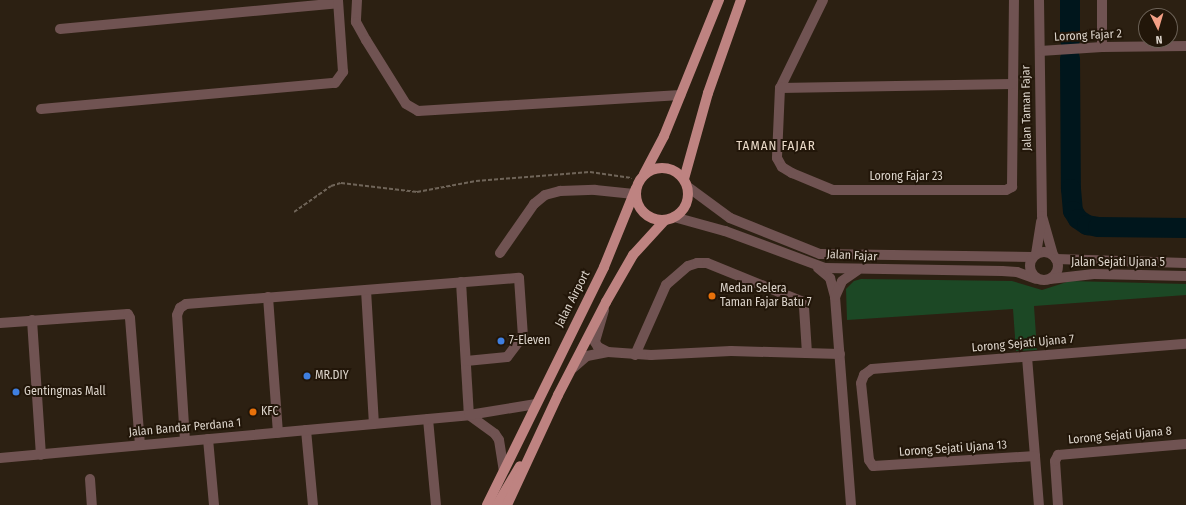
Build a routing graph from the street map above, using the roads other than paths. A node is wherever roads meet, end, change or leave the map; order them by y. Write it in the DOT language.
graph roads {
  1 [pos="357,0"];
  2 [pos="719,0"];
  3 [pos="741,0"];
  4 [pos="823,0"];
  5 [pos="1014,0"];
  6 [pos="1039,0"];
  7 [pos="1102,0"];
  8 [pos="338,1"];
  9 [pos="60,29"];
  10 [pos="1186,46"];
  11 [pos="1102,47"];
  12 [pos="1040,51"];
  13 [pos="1012,84"];
  14 [pos="780,88"];
  15 [pos="681,96"];
  16 [pos="42,109"];
  17 [pos="686,183"];
  18 [pos="638,184"];
  19 [pos="1042,216"];
  20 [pos="669,218"];
  21 [pos="500,253"];
  22 [pos="1034,256"];
  23 [pos="1055,257"];
  24 [pos="1186,263"];
  25 [pos="815,266"];
  26 [pos="858,270"];
  27 [pos="1186,276"];
  28 [pos="1036,279"];
  29 [pos="1050,279"];
  30 [pos="461,282"];
  31 [pos="366,290"];
  32 [pos="268,297"];
  33 [pos="835,297"];
  34 [pos="606,302"];
  35 [pos="32,320"];
  36 [pos="0,323"];
  37 [pos="1186,344"];
  38 [pos="608,352"];
  39 [pos="807,353"];
  40 [pos="840,354"];
  41 [pos="635,355"];
  42 [pos="1027,358"];
  43 [pos="466,361"];
  44 [pos="572,368"];
  45 [pos="536,404"];
  46 [pos="469,415"];
  47 [pos="428,419"];
  48 [pos="374,424"];
  49 [pos="306,430"];
  50 [pos="278,433"];
  51 [pos="208,439"];
  52 [pos="185,441"];
  53 [pos="536,443"];
  54 [pos="1186,444"];
  55 [pos="140,445"];
  56 [pos="41,455"];
  57 [pos="1035,456"];
  58 [pos="0,458"];
  59 [pos="873,466"];
  60 [pos="504,472"];
  61 [pos="90,479"];
  62 [pos="92,505"];
  63 [pos="214,505"];
  64 [pos="313,505"];
  65 [pos="436,505"];
  66 [pos="487,505"];
  67 [pos="497,505"];
  68 [pos="507,505"];
  69 [pos="851,505"];
  70 [pos="1039,505"];
  71 [pos="1058,505"];
  1 -- 15 [label="street"];
  2 -- 15 [label="main road, Jalan Airport"];
  3 -- 17 [label="main road"];
  4 -- 14 [label="street"];
  5 -- 13 [label="street, Lorong Fajar 23"];
  6 -- 12 [label="street, Jalan Taman Fajar"];
  7 -- 11 [label="street"];
  8 -- 9 [label="street"];
  8 -- 16 [label="street"];
  10 -- 11 [label="street, Lorong Fajar 2"];
  11 -- 12 [label="street, Lorong Fajar 2"];
  12 -- 19 [label="street, Jalan Taman Fajar"];
  13 -- 14 [label="street"];
  13 -- 14 [label="street, Lorong Fajar 23"];
  15 -- 18 [label="main road, Jalan Airport"];
  17 -- 18 [label="main road"];
  17 -- 20 [label="main road"];
  17 -- 22 [label="street, Jalan Fajar"];
  18 -- 20 [label="main road"];
  18 -- 21 [label="street"];
  18 -- 45 [label="main road, Jalan Airport"];
  19 -- 22 [label="street"];
  19 -- 23 [label="street"];
  20 -- 25 [label="street, Jalan Fajar"];
  20 -- 34 [label="main road"];
  22 -- 23 [label="street"];
  22 -- 28 [label="street"];
  23 -- 24 [label="street, Jalan Sejati Ujana 5"];
  23 -- 29 [label="street"];
  25 -- 26 [label="street, Jalan Fajar"];
  25 -- 33 [label="street"];
  26 -- 28 [label="street, Jalan Fajar"];
  26 -- 33 [label="street"];
  27 -- 29 [label="street, Jalan Sejati Ujana 5"];
  28 -- 29 [label="street"];
  30 -- 31 [label="street"];
  30 -- 43 [label="street"];
  30 -- 43 [label="street"];
  31 -- 32 [label="street"];
  31 -- 48 [label="street"];
  32 -- 50 [label="street"];
  32 -- 52 [label="street"];
  33 -- 40 [label="street"];
  34 -- 38 [label="street"];
  34 -- 44 [label="main road"];
  35 -- 36 [label="street"];
  35 -- 55 [label="street"];
  35 -- 56 [label="street"];
  37 -- 42 [label="street, Lorong Sejati Ujana 7"];
  38 -- 41 [label="street"];
  38 -- 44 [label="street"];
  39 -- 40 [label="street"];
  39 -- 41 [label="street"];
  39 -- 41 [label="street"];
  40 -- 69 [label="street"];
  42 -- 57 [label="street"];
  42 -- 59 [label="street, Lorong Sejati Ujana 7"];
  43 -- 46 [label="street"];
  44 -- 53 [label="main road"];
  45 -- 46 [label="street, Jalan Bandar Perdana 1"];
  45 -- 60 [label="main road, Jalan Airport"];
  46 -- 47 [label="street, Jalan Bandar Perdana 1"];
  46 -- 60 [label="street"];
  47 -- 48 [label="street, Jalan Bandar Perdana 1"];
  47 -- 65 [label="street"];
  48 -- 49 [label="street, Jalan Bandar Perdana 1"];
  49 -- 50 [label="street, Jalan Bandar Perdana 1"];
  49 -- 64 [label="street"];
  50 -- 51 [label="street, Jalan Bandar Perdana 1"];
  51 -- 52 [label="street, Jalan Bandar Perdana 1"];
  51 -- 63 [label="street"];
  52 -- 55 [label="street, Jalan Bandar Perdana 1"];
  53 -- 67 [label="main road"];
  53 -- 68 [label="main road"];
  54 -- 71 [label="street, Lorong Sejati Ujana 8"];
  55 -- 56 [label="street, Jalan Bandar Perdana 1"];
  56 -- 58 [label="street, Jalan Bandar Perdana 1"];
  57 -- 59 [label="street, Lorong Sejati Ujana 13"];
  57 -- 70 [label="street"];
  60 -- 66 [label="main road, Jalan Airport"];
  61 -- 62 [label="street"];
}
